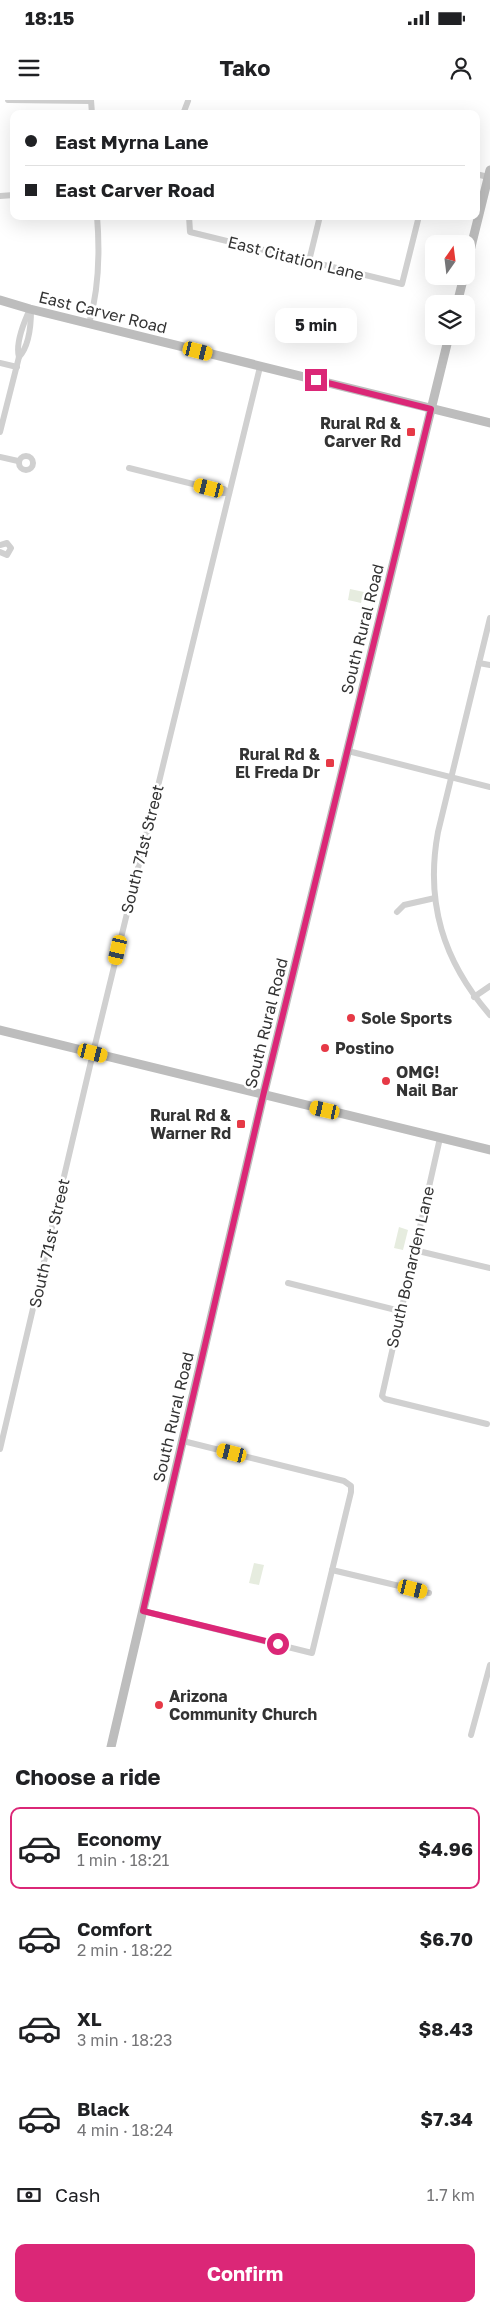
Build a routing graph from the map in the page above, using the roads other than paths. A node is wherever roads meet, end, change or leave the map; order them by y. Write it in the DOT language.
graph roads {
  1 [pos="8,100"];
  2 [pos="91,100"];
  3 [pos="188,102"];
  4 [pos="185,110"];
  5 [pos="489,173"];
  6 [pos="480,210"];
  7 [pos="98,220"];
  8 [pos="189,220"];
  9 [pos="319,220"];
  10 [pos="417,220"];
  11 [pos="478,220"];
  12 [pos="474,235"];
  13 [pos="309,261"];
  14 [pos="0,300"];
  15 [pos="30,309"];
  16 [pos="89,324"];
  17 [pos="447,345"];
  18 [pos="0,363"];
  19 [pos="260,367"];
  20 [pos="17,368"];
  21 [pos="431,409"];
  22 [pos="490,423"];
  23 [pos="0,432"];
  24 [pos="0,457"];
  25 [pos="18,461"];
  26 [pos="128,468"];
  27 [pos="228,493"];
  28 [pos="0,545"];
  29 [pos="0,552"];
  30 [pos="490,618"];
  31 [pos="480,663"];
  32 [pos="490,666"];
  33 [pos="348,751"];
  34 [pos="452,778"];
  35 [pos="490,787"];
  36 [pos="435,898"];
  37 [pos="397,912"];
  38 [pos="490,986"];
  39 [pos="474,997"];
  40 [pos="490,1015"];
  41 [pos="0,1030"];
  42 [pos="93,1053"];
  43 [pos="263,1096"];
  44 [pos="440,1138"];
  45 [pos="490,1150"];
  46 [pos="414,1250"];
  47 [pos="490,1268"];
  48 [pos="288,1283"];
  49 [pos="400,1311"];
  50 [pos="488,1424"];
  51 [pos="183,1441"];
  52 [pos="0,1449"];
  53 [pos="332,1570"];
  54 [pos="430,1593"];
  55 [pos="143,1611"];
  56 [pos="490,1665"];
  57 [pos="488,1681"];
  58 [pos="472,1734"];
  59 [pos="111,1747"];
  1 -- 2 [label="street"];
  3 -- 4 [label="street"];
  5 -- 6 [label="main road"];
  7 -- 16 [label="street"];
  8 -- 13 [label="street, East Citation Lane"];
  9 -- 13 [label="street"];
  10 -- 13 [label="street, East Citation Lane"];
  11 -- 12 [label="main road"];
  14 -- 15 [label="main road, East Carver Road"];
  15 -- 16 [label="main road, East Carver Road"];
  15 -- 20 [label="street"];
  16 -- 19 [label="main road, East Carver Road"];
  17 -- 21 [label="main road, South Rural Road"];
  18 -- 20 [label="street"];
  19 -- 21 [label="main road, East Carver Road"];
  19 -- 27 [label="street, South 71st Street"];
  20 -- 23 [label="street"];
  21 -- 22 [label="main road, East Carver Road"];
  21 -- 33 [label="main road, South Rural Road"];
  24 -- 25 [label="street"];
  26 -- 27 [label="street"];
  27 -- 42 [label="street, South 71st Street"];
  28 -- 29 [label="street"];
  30 -- 31 [label="street"];
  31 -- 32 [label="street"];
  31 -- 34 [label="street"];
  33 -- 34 [label="street"];
  33 -- 43 [label="main road, South Rural Road"];
  34 -- 35 [label="street"];
  34 -- 36 [label="street"];
  36 -- 37 [label="street"];
  36 -- 39 [label="street"];
  38 -- 39 [label="street"];
  39 -- 40 [label="street"];
  41 -- 42 [label="main road"];
  42 -- 43 [label="main road"];
  42 -- 52 [label="street, South 71st Street"];
  43 -- 44 [label="main road"];
  43 -- 51 [label="main road, South Rural Road"];
  44 -- 45 [label="main road"];
  44 -- 46 [label="street, South Bonarden Lane"];
  46 -- 47 [label="street"];
  46 -- 49 [label="street, South Bonarden Lane"];
  48 -- 49 [label="street"];
  49 -- 50 [label="street, South Bonarden Lane"];
  51 -- 53 [label="street"];
  51 -- 55 [label="main road, South Rural Road"];
  53 -- 54 [label="street"];
  53 -- 55 [label="street"];
  55 -- 59 [label="main road, South Rural Road"];
  56 -- 57 [label="street"];
  57 -- 58 [label="street"];
}
